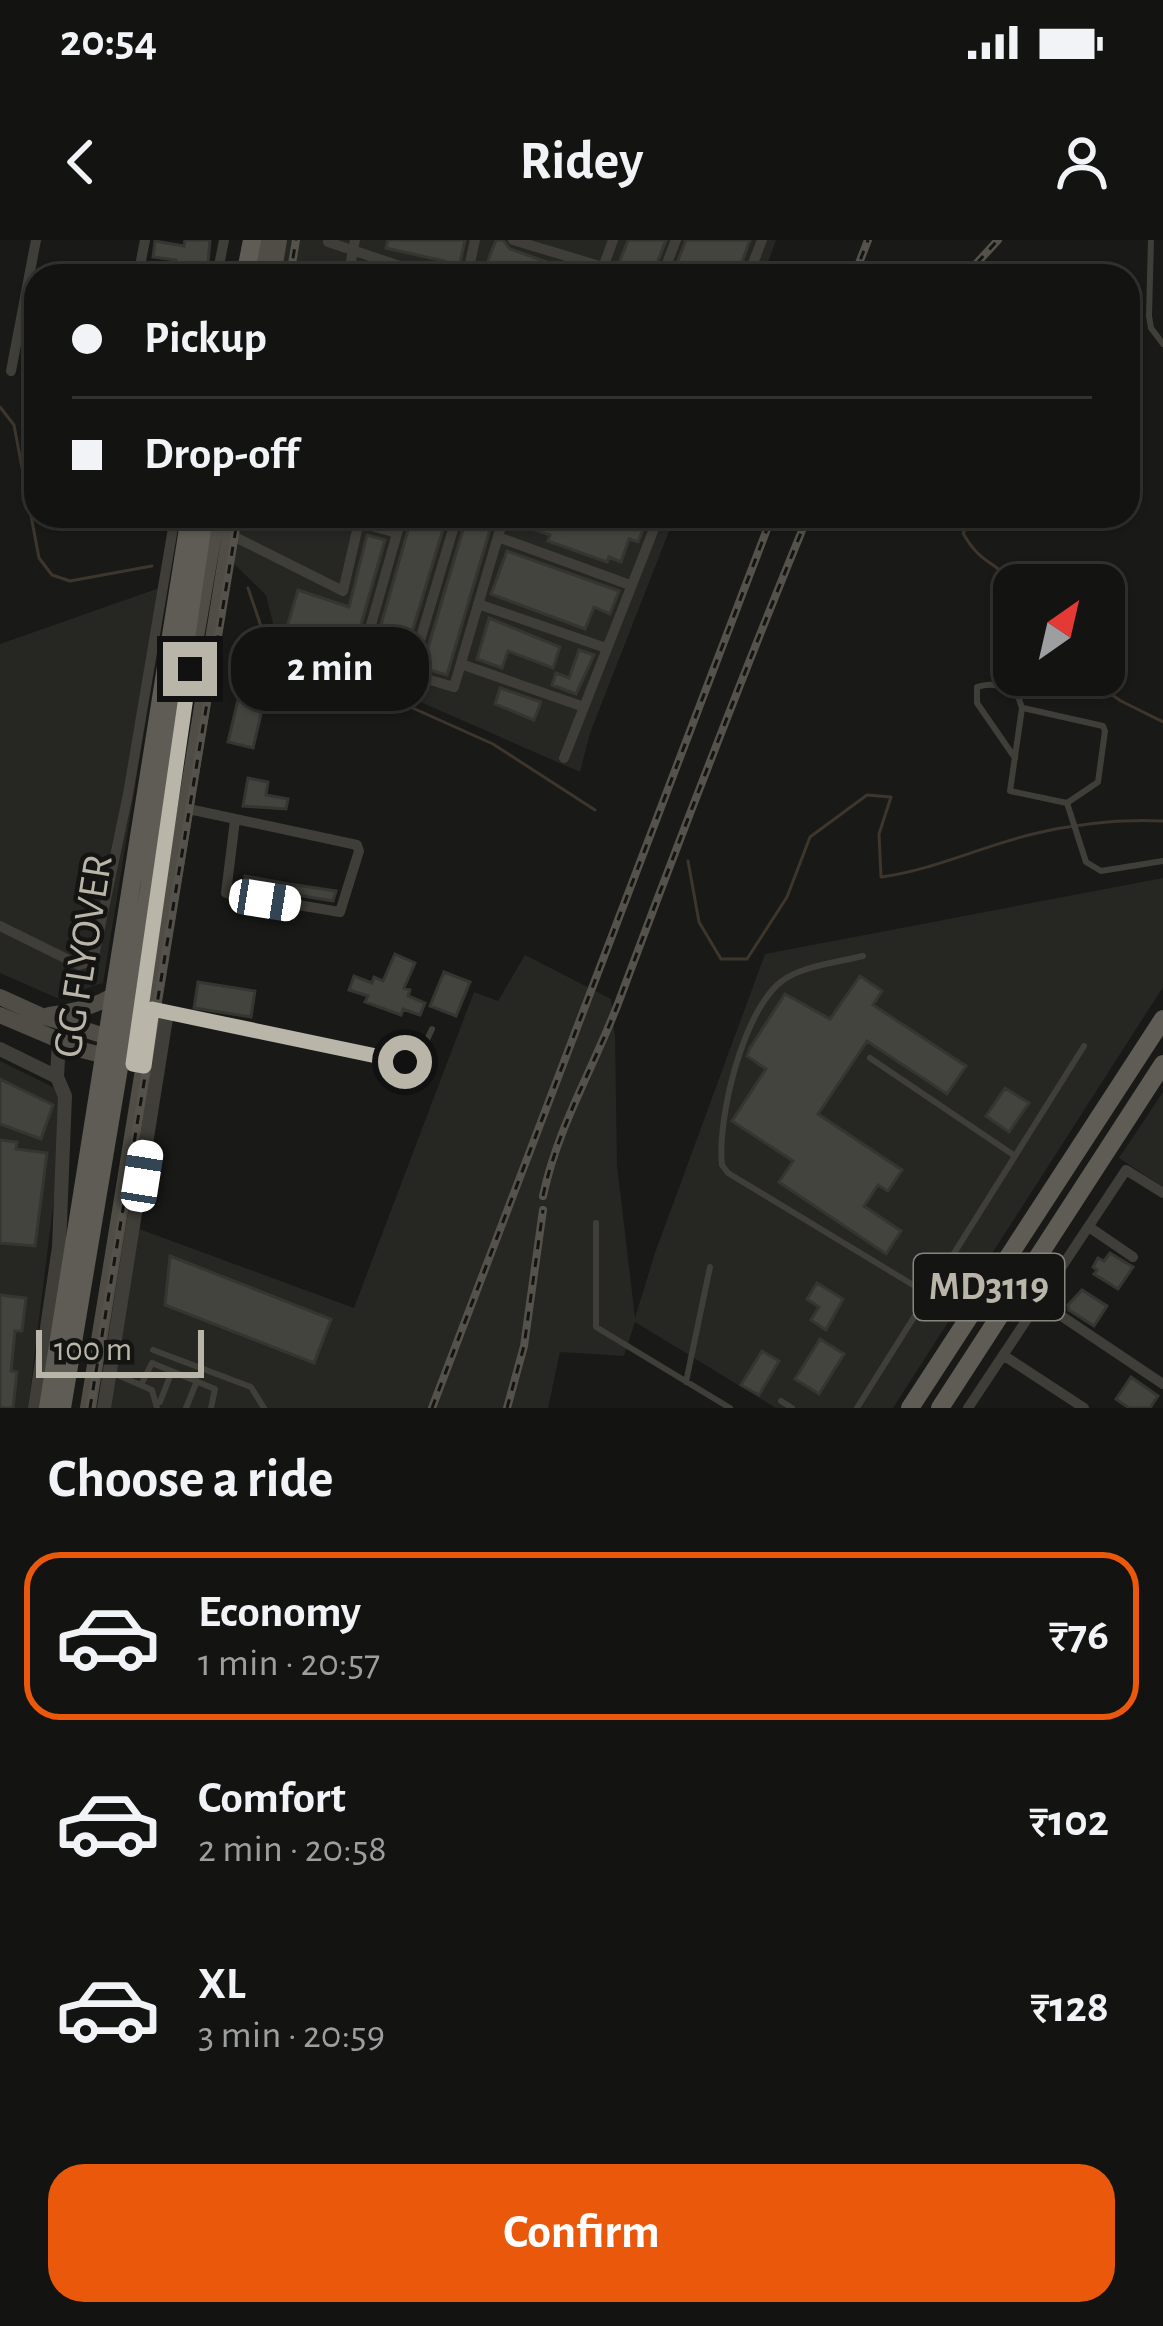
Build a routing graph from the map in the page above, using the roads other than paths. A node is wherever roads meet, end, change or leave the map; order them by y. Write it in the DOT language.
graph roads {
  1 [pos="513,240"];
  2 [pos="1151,240"];
  3 [pos="328,242"];
  4 [pos="355,245"];
  5 [pos="401,264"];
  6 [pos="579,264"];
  7 [pos="24,300"];
  8 [pos="0,334"];
  9 [pos="17,335"];
  10 [pos="1163,344"];
  11 [pos="11,371"];
  12 [pos="173,528"];
  13 [pos="188,528"];
  14 [pos="202,528"];
  15 [pos="215,528"];
  16 [pos="231,528"];
  17 [pos="236,528"];
  18 [pos="354,528"];
  19 [pos="381,528"];
  20 [pos="398,528"];
  21 [pos="453,528"];
  22 [pos="501,528"];
  23 [pos="653,528"];
  24 [pos="397,533"];
  25 [pos="498,537"];
  26 [pos="630,585"];
  27 [pos="478,604"];
  28 [pos="606,648"];
  29 [pos="461,664"];
  30 [pos="410,674"];
  31 [pos="584,707"];
  32 [pos="1022,707"];
  33 [pos="564,758"];
  34 [pos="1015,758"];
  35 [pos="1068,807"];
  36 [pos="184,808"];
  37 [pos="235,820"];
  38 [pos="1163,861"];
  39 [pos="0,926"];
  40 [pos="862,956"];
  41 [pos="147,970"];
  42 [pos="0,997"];
  43 [pos="160,1011"];
  44 [pos="0,1015"];
  45 [pos="42,1016"];
  46 [pos="1163,1019"];
  47 [pos="432,1029"];
  48 [pos="64,1042"];
  49 [pos="1084,1046"];
  50 [pos="0,1049"];
  51 [pos="140,1056"];
  52 [pos="870,1058"];
  53 [pos="1163,1064"];
  54 [pos="57,1077"];
  55 [pos="127,1104"];
  56 [pos="1015,1156"];
  57 [pos="1163,1193"];
  58 [pos="596,1223"];
  59 [pos="1089,1227"];
  60 [pos="105,1245"];
  61 [pos="59,1246"];
  62 [pos="1133,1257"];
  63 [pos="710,1267"];
  64 [pos="928,1294"];
  65 [pos="1039,1301"];
  66 [pos="153,1350"];
  67 [pos="1003,1355"];
  68 [pos="102,1370"];
  69 [pos="172,1371"];
  70 [pos="197,1382"];
  71 [pos="686,1382"];
  72 [pos="142,1383"];
  73 [pos="1163,1384"];
  74 [pos="781,1401"];
  75 [pos="716,1404"];
  76 [pos="158,1407"];
  77 [pos="860,1407"];
  78 [pos="970,1407"];
  79 [pos="35,1408"];
  80 [pos="48,1408"];
  81 [pos="62,1408"];
  82 [pos="84,1408"];
  83 [pos="104,1408"];
  84 [pos="186,1408"];
  85 [pos="211,1408"];
  86 [pos="264,1408"];
  87 [pos="730,1408"];
  88 [pos="792,1408"];
  89 [pos="910,1408"];
  90 [pos="940,1408"];
  91 [pos="1084,1408"];
  1 -- 6 [label="street"];
  2 -- 10 [label="lane"];
  3 -- 4 [label="street"];
  4 -- 5 [label="street"];
  7 -- 9 [label="street"];
  8 -- 9 [label="street"];
  9 -- 11 [label="street"];
  12 -- 39 [label="street"];
  13 -- 80 [label="main road, GG FLYOVER"];
  14 -- 81 [label="main road, GG FLYOVER"];
  15 -- 41 [label="main road"];
  16 -- 36 [label="main road"];
  17 -- 18 [label="street"];
  19 -- 24 [label="street"];
  20 -- 24 [label="street"];
  21 -- 30 [label="street"];
  22 -- 25 [label="street"];
  23 -- 26 [label="street"];
  24 -- 30 [label="street"];
  25 -- 26 [label="street"];
  25 -- 27 [label="street"];
  26 -- 28 [label="street"];
  27 -- 28 [label="street"];
  27 -- 29 [label="street"];
  28 -- 31 [label="street"];
  29 -- 30 [label="street"];
  29 -- 31 [label="street"];
  31 -- 33 [label="street"];
  32 -- 34 [label="lane"];
  32 -- 34 [label="lane"];
  32 -- 35 [label="lane"];
  34 -- 35 [label="lane"];
  35 -- 38 [label="lane"];
  36 -- 37 [label="street"];
  36 -- 43 [label="main road"];
  37 -- 37 [label="street"];
  40 -- 64 [label="lane"];
  41 -- 45 [label="main road"];
  41 -- 51 [label="main road"];
  42 -- 45 [label="main road"];
  43 -- 47 [label="lane"];
  43 -- 51 [label="main road"];
  43 -- 68 [label="street"];
  44 -- 48 [label="main road"];
  45 -- 51 [label="main road"];
  46 -- 89 [label="main road, MD3119"];
  48 -- 51 [label="main road"];
  48 -- 54 [label="street"];
  48 -- 55 [label="main road"];
  49 -- 56 [label="lane"];
  50 -- 54 [label="street"];
  51 -- 55 [label="main road"];
  51 -- 68 [label="main road"];
  52 -- 56 [label="lane"];
  53 -- 90 [label="main road, MD3119"];
  54 -- 61 [label="street"];
  55 -- 60 [label="main road"];
  56 -- 64 [label="lane"];
  57 -- 59 [label="street"];
  58 -- 71 [label="lane"];
  59 -- 62 [label="street"];
  59 -- 65 [label="street"];
  60 -- 61 [label="main road"];
  60 -- 82 [label="main road"];
  61 -- 79 [label="street"];
  63 -- 71 [label="lane"];
  64 -- 77 [label="lane"];
  65 -- 67 [label="street"];
  65 -- 73 [label="street"];
  66 -- 86 [label="lane"];
  67 -- 78 [label="street"];
  67 -- 91 [label="street"];
  68 -- 72 [label="lane"];
  68 -- 82 [label="main road"];
  68 -- 83 [label="street"];
  69 -- 70 [label="lane"];
  69 -- 72 [label="lane"];
  69 -- 76 [label="lane"];
  70 -- 84 [label="lane"];
  70 -- 85 [label="lane"];
  71 -- 75 [label="lane"];
  72 -- 76 [label="lane"];
  74 -- 88 [label="lane"];
  75 -- 87 [label="lane"];
}
